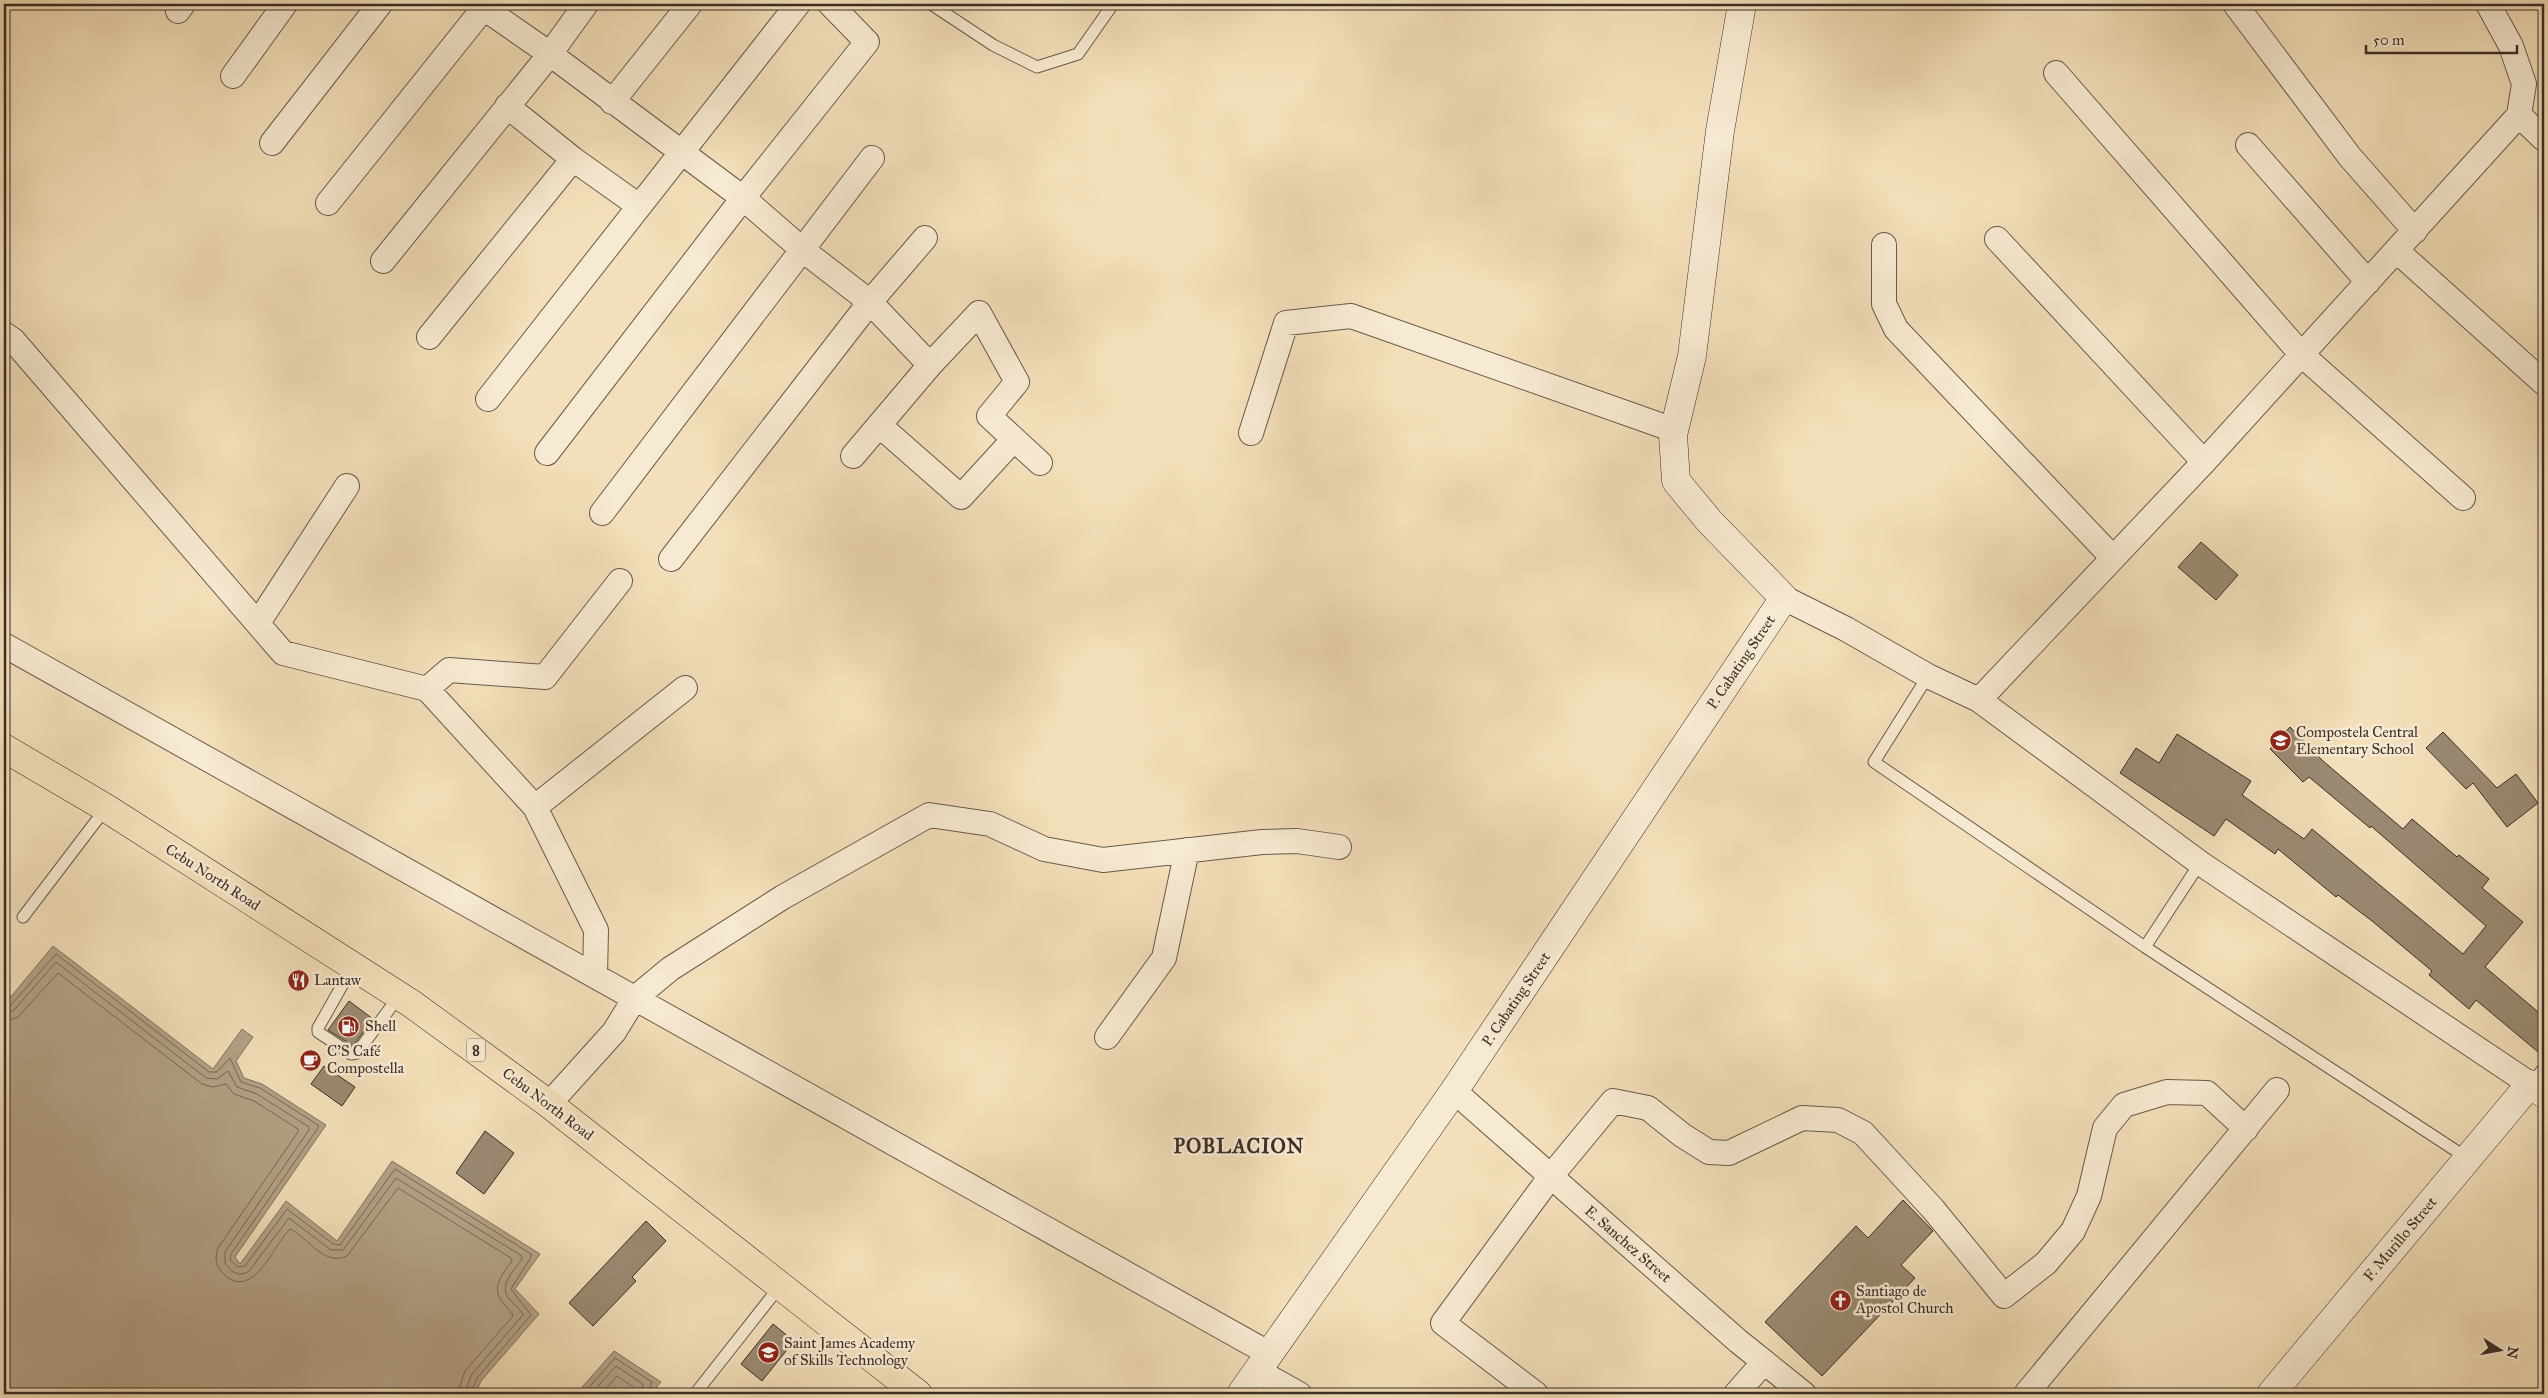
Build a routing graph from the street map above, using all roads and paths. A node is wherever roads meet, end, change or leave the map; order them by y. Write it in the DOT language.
graph roads {
  1 [pos="285,4"];
  2 [pos="380,4"];
  3 [pos="586,4"];
  4 [pos="690,4"];
  5 [pos="798,4"];
  6 [pos="830,4"];
  7 [pos="931,4"];
  8 [pos="1113,4"];
  9 [pos="1742,4"];
  10 [pos="2235,4"];
  11 [pos="2488,4"];
  12 [pos="483,5"];
  13 [pos="550,54"];
  14 [pos="2056,73"];
  15 [pos="233,76"];
  16 [pos="612,102"];
  17 [pos="507,106"];
  18 [pos="2519,115"];
  19 [pos="2544,139"];
  20 [pos="272,143"];
  21 [pos="2248,144"];
  22 [pos="682,152"];
  23 [pos="573,158"];
  24 [pos="872,158"];
  25 [pos="743,198"];
  26 [pos="328,203"];
  27 [pos="639,206"];
  28 [pos="2415,231"];
  29 [pos="925,238"];
  30 [pos="1997,238"];
  31 [pos="1884,246"];
  32 [pos="804,251"];
  33 [pos="2397,251"];
  34 [pos="383,261"];
  35 [pos="2368,282"];
  36 [pos="870,302"];
  37 [pos="4,334"];
  38 [pos="429,337"];
  39 [pos="2302,355"];
  40 [pos="930,365"];
  41 [pos="2544,383"];
  42 [pos="488,399"];
  43 [pos="879,425"];
  44 [pos="1674,430"];
  45 [pos="1251,433"];
  46 [pos="1014,439"];
  47 [pos="547,453"];
  48 [pos="853,456"];
  49 [pos="2204,462"];
  50 [pos="1040,463"];
  51 [pos="347,486"];
  52 [pos="2463,498"];
  53 [pos="602,513"];
  54 [pos="671,558"];
  55 [pos="2113,558"];
  56 [pos="620,581"];
  57 [pos="1784,598"];
  58 [pos="258,623"];
  59 [pos="4,645"];
  60 [pos="1928,676"];
  61 [pos="685,688"];
  62 [pos="428,689"];
  63 [pos="1979,700"];
  64 [pos="4,748"];
  65 [pos="535,807"];
  66 [pos="106,808"];
  67 [pos="1339,847"];
  68 [pos="1187,850"];
  69 [pos="2200,863"];
  70 [pos="23,917"];
  71 [pos="2145,947"];
  72 [pos="353,966"];
  73 [pos="594,976"];
  74 [pos="399,996"];
  75 [pos="635,998"];
  76 [pos="1107,1037"];
  77 [pos="2539,1082"];
  78 [pos="2277,1090"];
  79 [pos="1454,1092"];
  80 [pos="549,1104"];
  81 [pos="2246,1129"];
  82 [pos="2467,1158"];
  83 [pos="1551,1176"];
  84 [pos="781,1285"];
  85 [pos="1263,1362"];
  86 [pos="1764,1362"];
  87 [pos="695,1394"];
  88 [pos="918,1394"];
  89 [pos="1241,1394"];
  90 [pos="1299,1394"];
  91 [pos="1536,1394"];
  92 [pos="1736,1394"];
  93 [pos="1804,1394"];
  94 [pos="2026,1394"];
  95 [pos="2271,1394"];
  1 -- 15 [label="street"];
  2 -- 20 [label="street"];
  3 -- 13 [label="street"];
  4 -- 16 [label="street"];
  5 -- 22 [label="street"];
  6 -- 25 [label="street"];
  7 -- 8 [label="lane"];
  9 -- 44 [label="street"];
  10 -- 28 [label="street"];
  11 -- 18 [label="street"];
  12 -- 13 [label="street"];
  12 -- 26 [label="street"];
  13 -- 16 [label="street"];
  13 -- 17 [label="street"];
  14 -- 39 [label="street"];
  16 -- 22 [label="street"];
  17 -- 23 [label="street"];
  17 -- 34 [label="street"];
  18 -- 19 [label="street"];
  18 -- 28 [label="street"];
  21 -- 35 [label="street"];
  22 -- 25 [label="street"];
  22 -- 27 [label="street"];
  23 -- 27 [label="street"];
  23 -- 38 [label="street"];
  24 -- 32 [label="street"];
  25 -- 32 [label="street"];
  25 -- 47 [label="street"];
  27 -- 42 [label="street"];
  28 -- 33 [label="street"];
  29 -- 36 [label="street"];
  30 -- 49 [label="street"];
  31 -- 55 [label="street"];
  32 -- 36 [label="street"];
  32 -- 53 [label="street"];
  33 -- 35 [label="street"];
  33 -- 41 [label="street"];
  35 -- 39 [label="street"];
  36 -- 40 [label="street"];
  36 -- 54 [label="street"];
  37 -- 58 [label="street"];
  39 -- 49 [label="street"];
  39 -- 52 [label="street"];
  40 -- 43 [label="street"];
  40 -- 46 [label="street"];
  43 -- 46 [label="street"];
  43 -- 48 [label="street"];
  44 -- 45 [label="street"];
  44 -- 57 [label="street"];
  46 -- 50 [label="street"];
  49 -- 55 [label="street"];
  51 -- 58 [label="street"];
  55 -- 63 [label="street"];
  56 -- 62 [label="street"];
  57 -- 60 [label="street"];
  57 -- 79 [label="street, P. Cabating Street"];
  58 -- 62 [label="street"];
  59 -- 73 [label="street"];
  60 -- 63 [label="street"];
  60 -- 71 [label="lane"];
  61 -- 65 [label="street"];
  62 -- 65 [label="street"];
  63 -- 69 [label="street"];
  64 -- 66 [label="highway, Cebu North Road / 8"];
  65 -- 73 [label="street"];
  66 -- 70 [label="lane"];
  66 -- 72 [label="highway, Cebu North Road / 8"];
  67 -- 68 [label="street"];
  68 -- 75 [label="street"];
  68 -- 76 [label="street"];
  69 -- 71 [label="lane"];
  69 -- 77 [label="street"];
  71 -- 82 [label="lane"];
  72 -- 74 [label="highway, Cebu North Road / 8"];
  72 -- 74 [label="lane"];
  73 -- 75 [label="street"];
  74 -- 80 [label="highway, Cebu North Road / 8"];
  75 -- 80 [label="street"];
  75 -- 85 [label="street"];
  77 -- 82 [label="street, F. Murillo Street"];
  78 -- 81 [label="street"];
  79 -- 83 [label="street, E. Sanchez Street"];
  79 -- 85 [label="street, P. Cabating Street"];
  80 -- 84 [label="highway, Cebu North Road / 8"];
  81 -- 83 [label="street"];
  81 -- 94 [label="street"];
  82 -- 95 [label="street, F. Murillo Street"];
  83 -- 86 [label="street, E. Sanchez Street"];
  83 -- 91 [label="street"];
  84 -- 87 [label="lane"];
  84 -- 88 [label="highway, Cebu North Road / 8"];
  85 -- 89 [label="street, P. Cabating Street"];
  85 -- 90 [label="street"];
  86 -- 92 [label="street"];
  86 -- 93 [label="street, E. Sanchez Street"];
}
